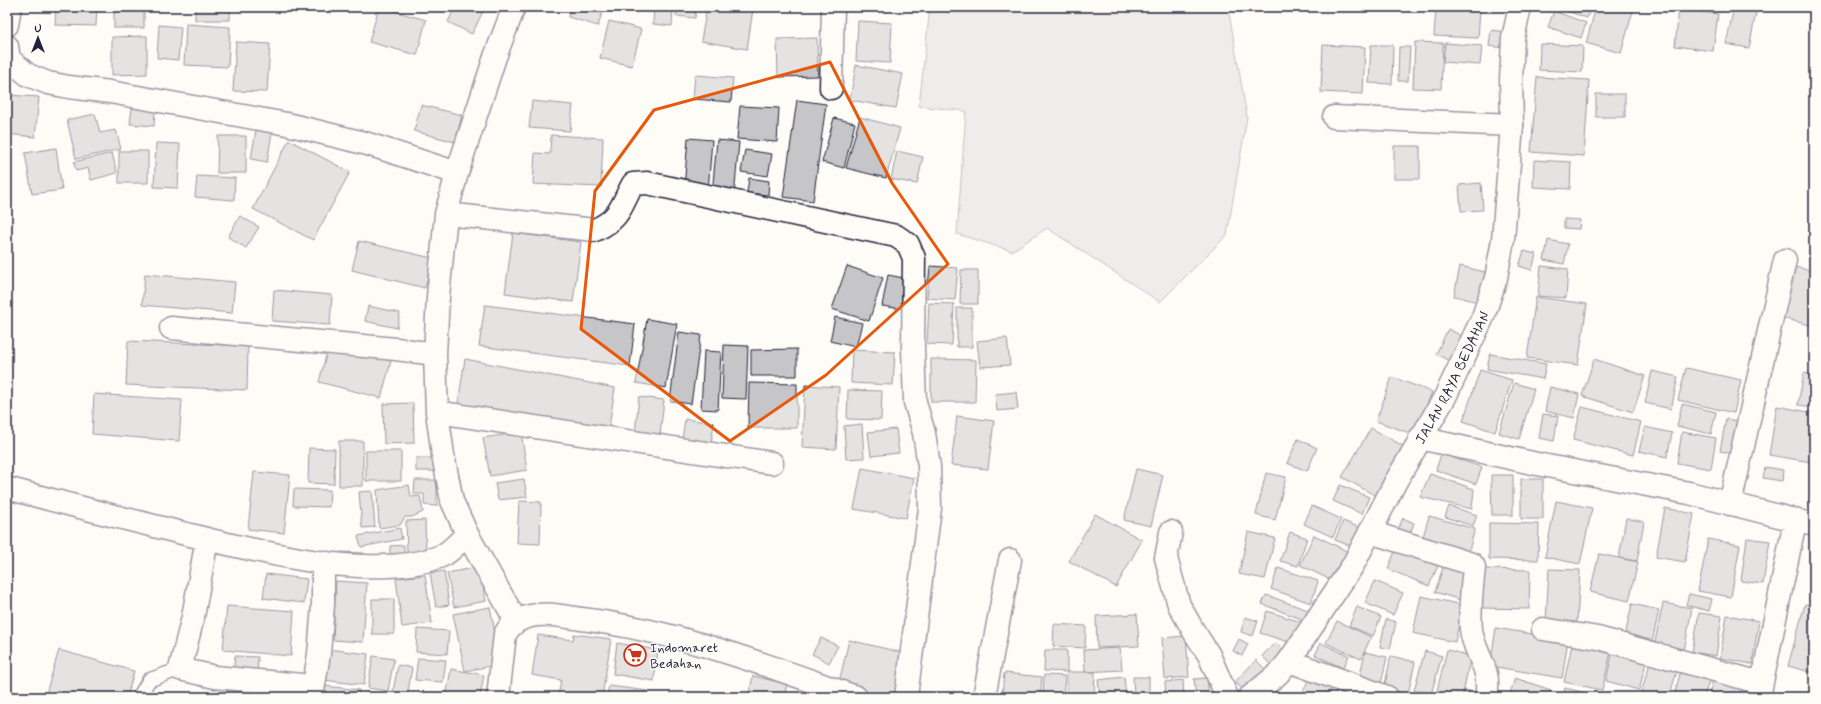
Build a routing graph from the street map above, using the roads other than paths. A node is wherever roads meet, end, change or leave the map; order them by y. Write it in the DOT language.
graph roads {
  1 [pos="10,7"];
  2 [pos="514,7"];
  3 [pos="833,7"];
  4 [pos="1520,7"];
  5 [pos="7,25"];
  6 [pos="7,46"];
  7 [pos="831,88"];
  8 [pos="1334,117"];
  9 [pos="1512,125"];
  10 [pos="457,173"];
  11 [pos="446,214"];
  12 [pos="1785,260"];
  13 [pos="171,328"];
  14 [pos="435,354"];
  15 [pos="437,412"];
  16 [pos="1420,438"];
  17 [pos="772,463"];
  18 [pos="7,488"];
  19 [pos="1730,504"];
  20 [pos="1805,523"];
  21 [pos="1172,532"];
  22 [pos="1370,532"];
  23 [pos="467,534"];
  24 [pos="207,539"];
  25 [pos="1010,560"];
  26 [pos="323,562"];
  27 [pos="516,620"];
  28 [pos="1543,629"];
  29 [pos="1289,661"];
  30 [pos="180,669"];
  31 [pos="1760,690"];
  32 [pos="313,692"];
  33 [pos="1254,696"];
  34 [pos="139,697"];
  35 [pos="498,697"];
  36 [pos="856,697"];
  37 [pos="906,697"];
  38 [pos="984,697"];
  39 [pos="1227,697"];
  40 [pos="1387,697"];
  41 [pos="1486,697"];
  1 -- 5 [label="street"];
  2 -- 10 [label="street"];
  3 -- 7 [label="street"];
  4 -- 9 [label="street, JALAN RAYA BEDAHAN"];
  6 -- 10 [label="street"];
  8 -- 9 [label="street"];
  9 -- 16 [label="street, JALAN RAYA BEDAHAN"];
  10 -- 11 [label="street"];
  11 -- 14 [label="street"];
  11 -- 37 [label="street"];
  12 -- 19 [label="street"];
  13 -- 14 [label="street"];
  14 -- 15 [label="street"];
  15 -- 17 [label="street"];
  15 -- 23 [label="street"];
  16 -- 19 [label="street"];
  16 -- 22 [label="street, JALAN RAYA BEDAHAN"];
  18 -- 24 [label="street"];
  19 -- 20 [label="street"];
  20 -- 31 [label="street"];
  21 -- 39 [label="street"];
  22 -- 29 [label="street, JALAN RAYA BEDAHAN"];
  22 -- 41 [label="street"];
  23 -- 26 [label="street"];
  23 -- 27 [label="street"];
  24 -- 26 [label="street"];
  24 -- 30 [label="street"];
  25 -- 38 [label="street"];
  26 -- 32 [label="street"];
  27 -- 35 [label="street"];
  27 -- 36 [label="street"];
  28 -- 31 [label="street"];
  29 -- 33 [label="street, JALAN RAYA BEDAHAN"];
  29 -- 40 [label="street"];
  30 -- 32 [label="street"];
  30 -- 34 [label="lane"];
}
